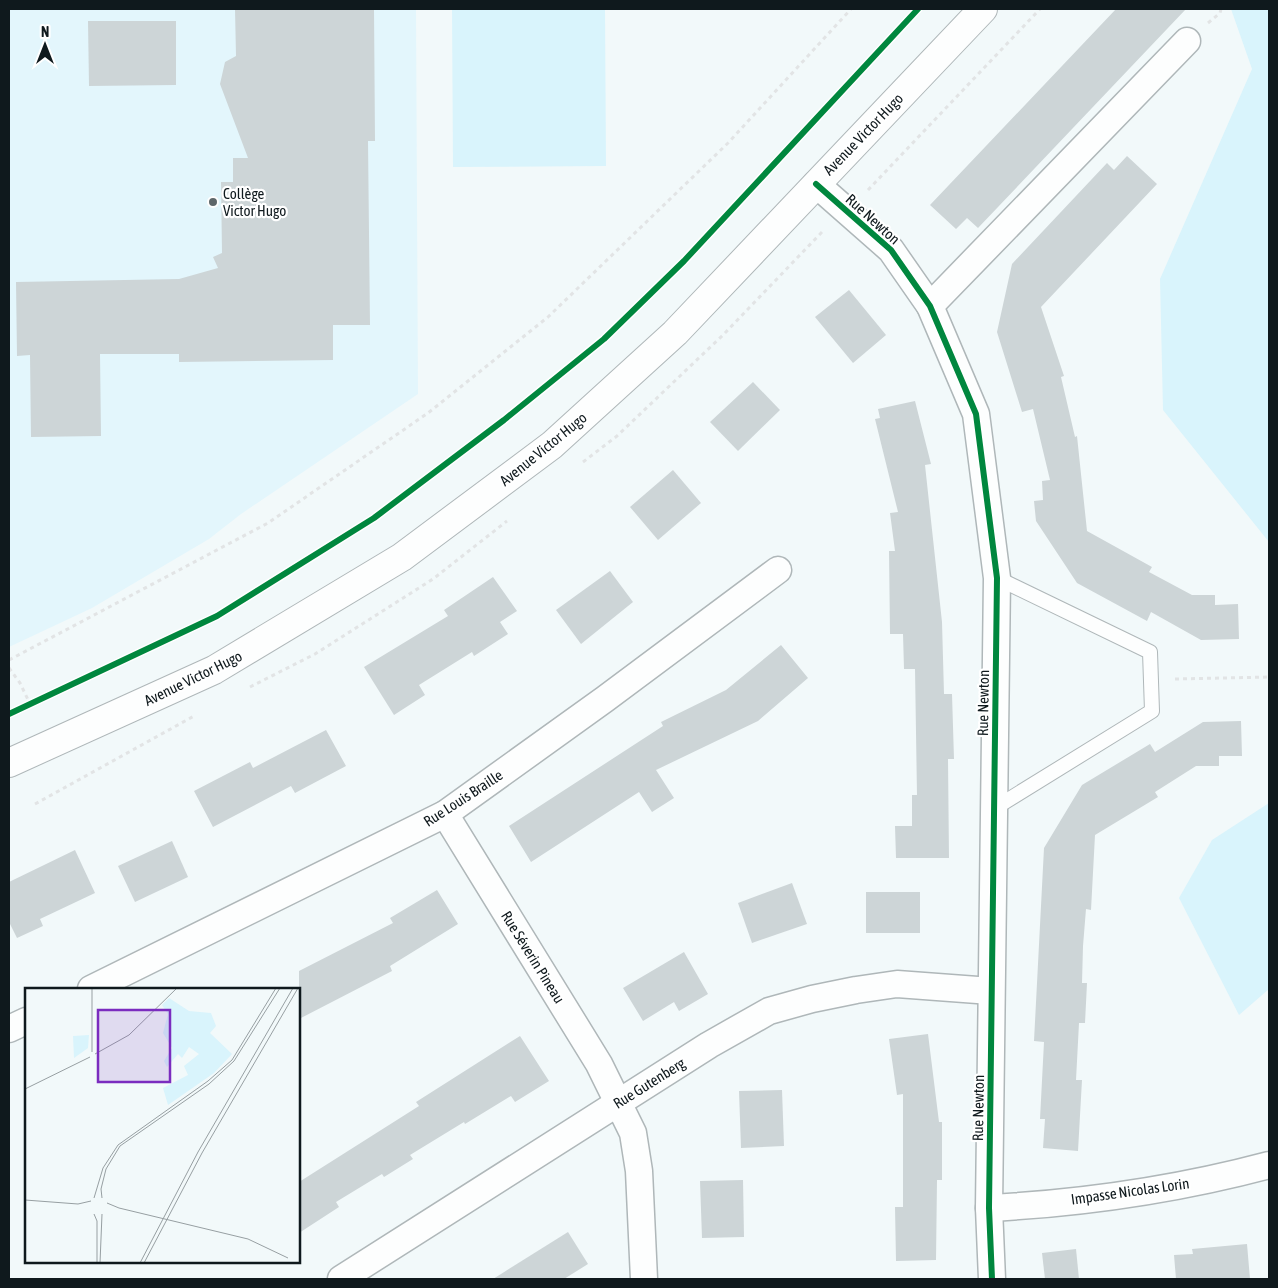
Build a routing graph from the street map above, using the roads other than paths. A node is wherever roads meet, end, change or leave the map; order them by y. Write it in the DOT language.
graph roads {
  1 [pos="983,9"];
  2 [pos="1187,40"];
  3 [pos="816,184"];
  4 [pos="930,306"];
  5 [pos="778,570"];
  6 [pos="997,578"];
  7 [pos="9,763"];
  8 [pos="995,808"];
  9 [pos="445,814"];
  10 [pos="93,988"];
  11 [pos="991,992"];
  12 [pos="25,1021"];
  13 [pos="9,1029"];
  14 [pos="617,1103"];
  15 [pos="1269,1165"];
  16 [pos="989,1208"];
  17 [pos="341,1279"];
  18 [pos="644,1279"];
  19 [pos="992,1279"];
  1 -- 3 [label="main road, Avenue Victor Hugo"];
  2 -- 4 [label="street"];
  3 -- 4 [label="street, Rue Newton"];
  3 -- 7 [label="main road, Avenue Victor Hugo"];
  4 -- 6 [label="street, Rue Newton"];
  5 -- 9 [label="street, Rue Louis Braille"];
  6 -- 8 [label="street, Rue Newton"];
  6 -- 8 [label="lane"];
  8 -- 11 [label="street, Rue Newton"];
  9 -- 10 [label="street, Rue Louis Braille"];
  9 -- 14 [label="street, Rue Séverin Pineau"];
  11 -- 14 [label="street, Rue Gutenberg"];
  11 -- 16 [label="street, Rue Newton"];
  12 -- 13 [label="street"];
  14 -- 17 [label="street, Rue Gutenberg"];
  14 -- 18 [label="street, Rue Séverin Pineau"];
  15 -- 16 [label="street, Impasse Nicolas Lorin"];
  16 -- 19 [label="street, Rue Newton"];
}
